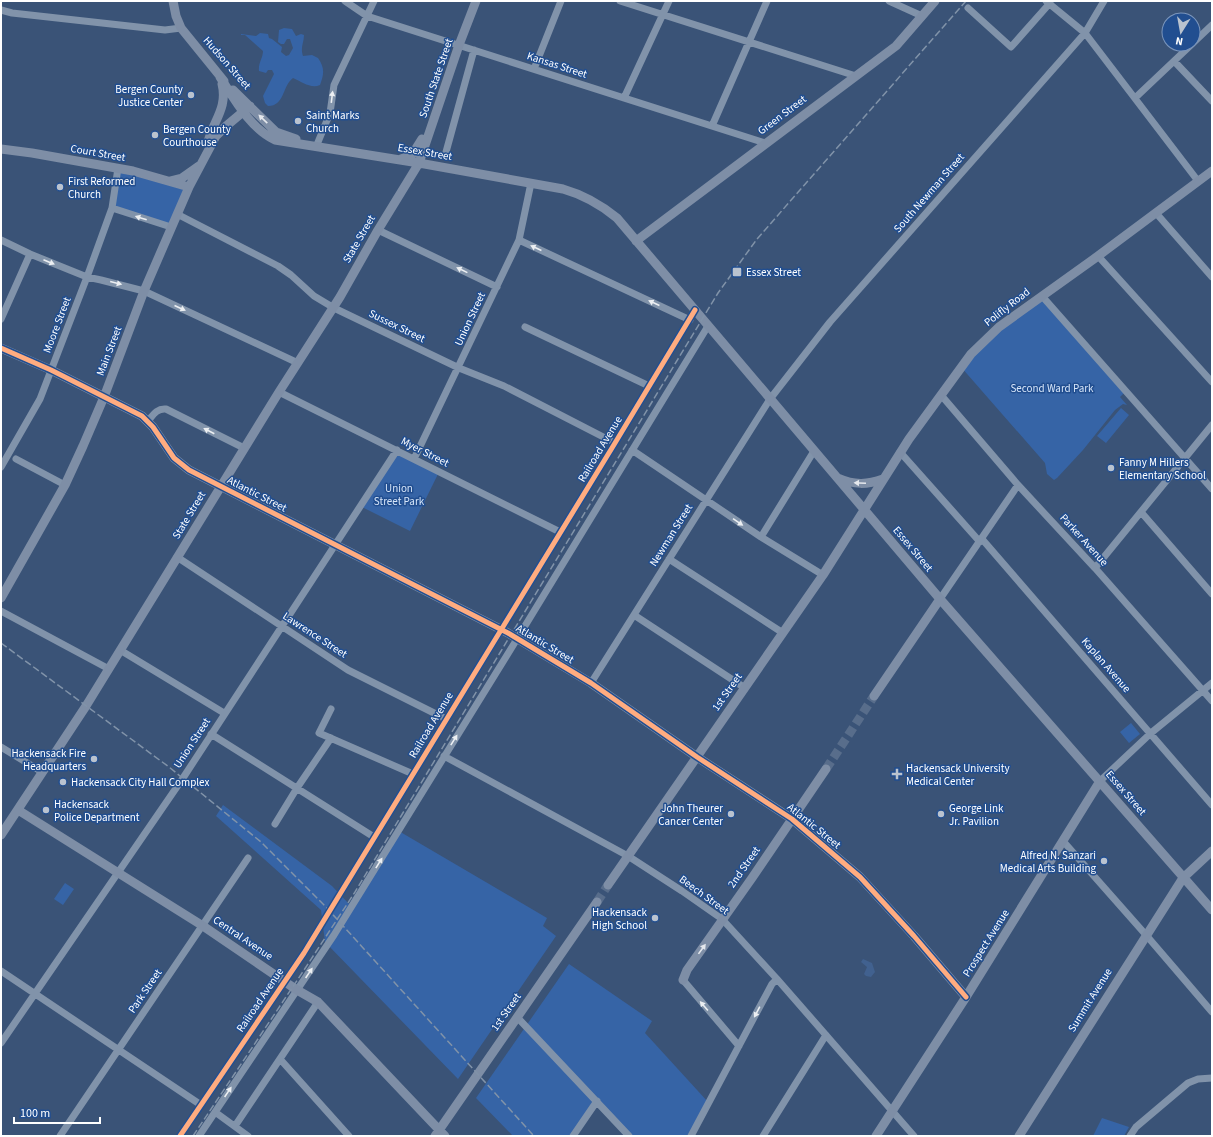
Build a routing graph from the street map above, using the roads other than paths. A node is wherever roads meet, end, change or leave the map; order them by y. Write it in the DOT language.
graph roads {
  1 [pos="173,1"];
  2 [pos="345,1"];
  3 [pos="374,1"];
  4 [pos="476,1"];
  5 [pos="561,1"];
  6 [pos="620,1"];
  7 [pos="669,1"];
  8 [pos="768,1"];
  9 [pos="889,1"];
  10 [pos="935,1"];
  11 [pos="1104,1"];
  12 [pos="1048,2"];
  13 [pos="968,8"];
  14 [pos="1,10"];
  15 [pos="662,14"];
  16 [pos="367,16"];
  17 [pos="922,16"];
  18 [pos="1212,25"];
  19 [pos="181,28"];
  20 [pos="1085,33"];
  21 [pos="1201,35"];
  22 [pos="749,42"];
  23 [pos="459,45"];
  24 [pos="474,50"];
  25 [pos="1184,52"];
  26 [pos="1174,61"];
  27 [pos="534,69"];
  28 [pos="856,76"];
  29 [pos="220,77"];
  30 [pos="624,98"];
  31 [pos="1135,98"];
  32 [pos="1212,101"];
  33 [pos="247,109"];
  34 [pos="712,126"];
  35 [pos="431,127"];
  36 [pos="276,132"];
  37 [pos="765,143"];
  38 [pos="316,147"];
  39 [pos="1,149"];
  40 [pos="208,151"];
  41 [pos="446,152"];
  42 [pos="399,160"];
  43 [pos="419,163"];
  44 [pos="201,164"];
  45 [pos="118,168"];
  46 [pos="1212,171"];
  47 [pos="1198,181"];
  48 [pos="170,182"];
  49 [pos="531,183"];
  50 [pos="189,187"];
  51 [pos="112,208"];
  52 [pos="1156,213"];
  53 [pos="177,214"];
  54 [pos="171,227"];
  55 [pos="378,230"];
  56 [pos="1,240"];
  57 [pos="519,240"];
  58 [pos="636,241"];
  59 [pos="30,254"];
  60 [pos="1098,256"];
  61 [pos="1212,276"];
  62 [pos="87,278"];
  63 [pos="497,287"];
  64 [pos="144,291"];
  65 [pos="1042,296"];
  66 [pos="334,308"];
  67 [pos="695,310"];
  68 [pos="1,319"];
  69 [pos="690,320"];
  70 [pos="708,326"];
  71 [pos="525,327"];
  72 [pos="1,348"];
  73 [pos="298,363"];
  74 [pos="459,368"];
  75 [pos="51,370"];
  76 [pos="1212,382"];
  77 [pos="649,386"];
  78 [pos="279,392"];
  79 [pos="941,395"];
  80 [pos="104,397"];
  81 [pos="770,399"];
  82 [pos="148,421"];
  83 [pos="1212,425"];
  84 [pos="615,443"];
  85 [pos="244,448"];
  86 [pos="397,450"];
  87 [pos="632,450"];
  88 [pos="814,451"];
  89 [pos="900,452"];
  90 [pos="1185,458"];
  91 [pos="16,459"];
  92 [pos="414,459"];
  93 [pos="1,467"];
  94 [pos="837,478"];
  95 [pos="883,478"];
  96 [pos="65,485"];
  97 [pos="1018,485"];
  98 [pos="221,486"];
  99 [pos="1212,489"];
  100 [pos="706,500"];
  101 [pos="863,509"];
  102 [pos="1141,512"];
  103 [pos="560,532"];
  104 [pos="761,537"];
  105 [pos="981,541"];
  106 [pos="335,545"];
  107 [pos="177,557"];
  108 [pos="669,559"];
  109 [pos="1095,568"];
  110 [pos="823,575"];
  111 [pos="1212,594"];
  112 [pos="1,598"];
  113 [pos="940,599"];
  114 [pos="1,611"];
  115 [pos="634,615"];
  116 [pos="282,626"];
  117 [pos="501,629"];
  118 [pos="783,633"];
  119 [pos="517,639"];
  120 [pos="120,650"];
  121 [pos="109,669"];
  122 [pos="591,683"];
  123 [pos="1212,683"];
  124 [pos="745,688"];
  125 [pos="1204,691"];
  126 [pos="874,696"];
  127 [pos="1212,701"];
  128 [pos="331,709"];
  129 [pos="224,713"];
  130 [pos="446,719"];
  131 [pos="1151,733"];
  132 [pos="211,734"];
  133 [pos="331,738"];
  134 [pos="1,747"];
  135 [pos="444,756"];
  136 [pos="697,757"];
  137 [pos="826,768"];
  138 [pos="42,772"];
  139 [pos="413,774"];
  140 [pos="1100,781"];
  141 [pos="297,788"];
  142 [pos="1212,805"];
  143 [pos="18,810"];
  144 [pos="792,819"];
  145 [pos="275,824"];
  146 [pos="1,835"];
  147 [pos="374,837"];
  148 [pos="1063,841"];
  149 [pos="1212,851"];
  150 [pos="628,856"];
  151 [pos="248,858"];
  152 [pos="118,872"];
  153 [pos="1183,878"];
  154 [pos="608,886"];
  155 [pos="597,902"];
  156 [pos="1212,910"];
  157 [pos="722,920"];
  158 [pos="203,926"];
  159 [pos="1146,935"];
  160 [pos="1,971"];
  161 [pos="777,979"];
  162 [pos="683,980"];
  163 [pos="284,981"];
  164 [pos="298,990"];
  165 [pos="34,994"];
  166 [pos="966,997"];
  167 [pos="318,1002"];
  168 [pos="1212,1012"];
  169 [pos="518,1017"];
  170 [pos="826,1035"];
  171 [pos="1,1043"];
  172 [pos="739,1046"];
  173 [pos="118,1050"];
  174 [pos="280,1059"];
  175 [pos="1212,1078"];
  176 [pos="597,1101"];
  177 [pos="200,1106"];
  178 [pos="892,1110"];
  179 [pos="215,1112"];
  180 [pos="235,1126"];
  181 [pos="440,1134"];
  182 [pos="60,1136"];
  183 [pos="180,1136"];
  184 [pos="199,1136"];
  185 [pos="248,1136"];
  186 [pos="349,1136"];
  187 [pos="573,1136"];
  188 [pos="629,1136"];
  189 [pos="691,1136"];
  190 [pos="763,1136"];
  191 [pos="876,1136"];
  192 [pos="914,1136"];
  193 [pos="1019,1136"];
  194 [pos="1130,1136"];
  1 -- 19 [label="street, Hudson Street"];
  2 -- 16 [label="street, Kansas Street"];
  3 -- 16 [label="street"];
  4 -- 23 [label="street, South State Street"];
  5 -- 27 [label="street"];
  6 -- 15 [label="street"];
  7 -- 15 [label="street"];
  8 -- 22 [label="street"];
  9 -- 17 [label="street"];
  10 -- 17 [label="street, Green Street"];
  11 -- 20 [label="street, South Newman Street"];
  12 -- 13 [label="street"];
  12 -- 20 [label="street"];
  14 -- 19 [label="street"];
  15 -- 22 [label="street"];
  15 -- 30 [label="street"];
  16 -- 23 [label="street, Kansas Street"];
  38 -- 16 [label="street, one-way"];
  17 -- 28 [label="street, Green Street"];
  18 -- 21 [label="street"];
  19 -- 29 [label="street, Hudson Street"];
  20 -- 31 [label="street"];
  20 -- 81 [label="street, South Newman Street"];
  22 -- 28 [label="street"];
  22 -- 34 [label="street"];
  23 -- 24 [label="street, Kansas Street"];
  23 -- 35 [label="street, South State Street"];
  24 -- 27 [label="street, Kansas Street"];
  24 -- 41 [label="street"];
  25 -- 26 [label="street"];
  26 -- 31 [label="street"];
  26 -- 32 [label="street"];
  27 -- 30 [label="street, Kansas Street"];
  28 -- 37 [label="street, Green Street"];
  29 -- 33 [label="street, Hudson Street"];
  29 -- 40 [label="street, Main Street"];
  30 -- 34 [label="street, Kansas Street"];
  31 -- 47 [label="street"];
  36 -- 33 [label="street, Hudson Street, one-way"];
  33 -- 38 [label="street, Essex Street"];
  33 -- 40 [label="street, Main Street"];
  34 -- 37 [label="street, Kansas Street"];
  35 -- 42 [label="street"];
  35 -- 43 [label="street, South State Street"];
  36 -- 38 [label="street, Essex Street"];
  37 -- 58 [label="street, Green Street"];
  38 -- 42 [label="street, Essex Street"];
  39 -- 45 [label="street, Court Street"];
  40 -- 44 [label="street, Main Street"];
  42 -- 43 [label="street, Essex Street"];
  43 -- 49 [label="street, Essex Street"];
  43 -- 55 [label="street, State Street"];
  44 -- 48 [label="street"];
  44 -- 50 [label="street, Main Street"];
  45 -- 48 [label="street, Court Street"];
  45 -- 51 [label="street, Moore Street"];
  46 -- 47 [label="street, Polifly Road"];
  47 -- 52 [label="street, Polifly Road"];
  48 -- 50 [label="street, Court Street"];
  49 -- 57 [label="street, Union Street"];
  49 -- 58 [label="street, Essex Street"];
  50 -- 53 [label="street, Main Street"];
  54 -- 51 [label="street, one-way"];
  51 -- 62 [label="street, Moore Street"];
  52 -- 60 [label="street, Polifly Road"];
  52 -- 61 [label="street"];
  53 -- 54 [label="street, Main Street"];
  53 -- 66 [label="street, Sussex Street"];
  54 -- 64 [label="street, Main Street"];
  63 -- 55 [label="street, one-way"];
  55 -- 66 [label="street, State Street"];
  56 -- 59 [label="street"];
  57 -- 63 [label="street, Union Street"];
  69 -- 57 [label="street, one-way"];
  58 -- 67 [label="street, Essex Street"];
  59 -- 62 [label="street, one-way"];
  59 -- 68 [label="street"];
  60 -- 65 [label="street, Polifly Road"];
  60 -- 76 [label="street"];
  62 -- 64 [label="street, one-way"];
  62 -- 75 [label="street, Moore Street"];
  63 -- 74 [label="street, Union Street"];
  64 -- 73 [label="street, one-way"];
  64 -- 80 [label="street, Main Street"];
  65 -- 79 [label="street, Polifly Road"];
  65 -- 90 [label="street"];
  66 -- 73 [label="street, State Street"];
  66 -- 74 [label="street, Sussex Street"];
  67 -- 69 [label="street, Railroad Avenue"];
  67 -- 70 [label="street, Essex Street"];
  69 -- 77 [label="street, Railroad Avenue"];
  70 -- 81 [label="street, Essex Street"];
  70 -- 87 [label="street"];
  71 -- 77 [label="street"];
  72 -- 75 [label="street, Atlantic Street"];
  73 -- 78 [label="street, State Street"];
  74 -- 84 [label="street, Sussex Street"];
  74 -- 92 [label="street, Union Street"];
  75 -- 80 [label="street, Atlantic Street"];
  75 -- 93 [label="street, Moore Street"];
  77 -- 84 [label="street, Railroad Avenue"];
  78 -- 85 [label="street, State Street"];
  78 -- 86 [label="street, Myer Street"];
  79 -- 89 [label="street, Polifly Road"];
  79 -- 97 [label="street, Parker Avenue"];
  80 -- 82 [label="street, Atlantic Street"];
  80 -- 96 [label="street, Main Street"];
  81 -- 88 [label="street, Essex Street"];
  81 -- 100 [label="street, Newman Street"];
  85 -- 82 [label="street, one-way"];
  82 -- 98 [label="street, Atlantic Street"];
  83 -- 90 [label="street"];
  84 -- 103 [label="street, Railroad Avenue"];
  85 -- 98 [label="street, State Street"];
  86 -- 92 [label="street, Myer Street"];
  86 -- 106 [label="street, Union Street"];
  87 -- 100 [label="street"];
  87 -- 119 [label="street"];
  88 -- 94 [label="street, Essex Street"];
  88 -- 104 [label="street"];
  89 -- 95 [label="street, Polifly Road"];
  89 -- 105 [label="street, Kaplan Avenue"];
  90 -- 99 [label="street"];
  90 -- 102 [label="street"];
  91 -- 96 [label="street"];
  92 -- 103 [label="street, Myer Street"];
  95 -- 94 [label="street, one-way"];
  94 -- 101 [label="street, Essex Street"];
  95 -- 101 [label="street, Polifly Road"];
  96 -- 112 [label="street, Main Street"];
  97 -- 105 [label="street"];
  97 -- 109 [label="street, Parker Avenue"];
  98 -- 106 [label="street, Atlantic Street"];
  98 -- 107 [label="street, State Street"];
  100 -- 104 [label="street, one-way"];
  100 -- 108 [label="street, Newman Street"];
  101 -- 110 [label="street, 1st Street"];
  101 -- 113 [label="street, Essex Street"];
  102 -- 109 [label="street"];
  102 -- 111 [label="street"];
  103 -- 117 [label="street, Railroad Avenue"];
  104 -- 110 [label="street"];
  105 -- 113 [label="street"];
  105 -- 131 [label="street, Kaplan Avenue"];
  106 -- 116 [label="street, Union Street"];
  106 -- 117 [label="street, Atlantic Street"];
  107 -- 116 [label="street, Lawrence Street"];
  107 -- 120 [label="street, State Street"];
  108 -- 115 [label="street, Newman Street"];
  108 -- 118 [label="street"];
  109 -- 125 [label="street, Parker Avenue"];
  110 -- 118 [label="street, 1st Street"];
  113 -- 126 [label="street"];
  113 -- 140 [label="street, Essex Street"];
  114 -- 121 [label="street"];
  115 -- 122 [label="street, Newman Street"];
  115 -- 124 [label="street"];
  116 -- 129 [label="street, Union Street"];
  116 -- 130 [label="street, Lawrence Street"];
  117 -- 119 [label="street, Atlantic Street"];
  117 -- 130 [label="street, Railroad Avenue"];
  118 -- 124 [label="street, 1st Street"];
  119 -- 122 [label="street, Atlantic Street"];
  135 -- 119 [label="street, one-way"];
  120 -- 121 [label="street, State Street"];
  120 -- 129 [label="street"];
  121 -- 138 [label="street, State Street"];
  122 -- 136 [label="street, Atlantic Street"];
  123 -- 125 [label="street"];
  124 -- 136 [label="street, 1st Street"];
  125 -- 127 [label="street, Parker Avenue"];
  125 -- 131 [label="street"];
  128 -- 133 [label="street"];
  129 -- 132 [label="street, Union Street"];
  130 -- 139 [label="street, Railroad Avenue"];
  131 -- 140 [label="street"];
  131 -- 142 [label="street, Kaplan Avenue"];
  132 -- 141 [label="street"];
  132 -- 152 [label="street, Union Street"];
  133 -- 139 [label="street"];
  133 -- 141 [label="street"];
  134 -- 138 [label="street"];
  135 -- 150 [label="street, Beech Street"];
  164 -- 135 [label="street, one-way"];
  136 -- 144 [label="street, Atlantic Street"];
  136 -- 150 [label="street, 1st Street"];
  137 -- 144 [label="street, 2nd Street"];
  138 -- 143 [label="street, State Street"];
  139 -- 147 [label="street, Railroad Avenue"];
  140 -- 148 [label="street, Prospect Avenue"];
  140 -- 153 [label="street, Essex Street"];
  141 -- 145 [label="street"];
  141 -- 147 [label="street"];
  143 -- 146 [label="street, State Street"];
  143 -- 152 [label="street, Central Avenue"];
  144 -- 157 [label="street, 2nd Street"];
  144 -- 166 [label="street, Atlantic Street"];
  147 -- 163 [label="street, Railroad Avenue"];
  148 -- 159 [label="street"];
  148 -- 166 [label="street, Prospect Avenue"];
  149 -- 153 [label="street, Summit Avenue"];
  150 -- 154 [label="street, 1st Street"];
  150 -- 157 [label="street, Beech Street"];
  151 -- 158 [label="street, Park Street"];
  152 -- 158 [label="street, Central Avenue"];
  152 -- 165 [label="street, Union Street"];
  153 -- 156 [label="street, Essex Street"];
  153 -- 159 [label="street, Summit Avenue"];
  155 -- 169 [label="street, 1st Street"];
  157 -- 161 [label="street, Beech Street"];
  162 -- 157 [label="street, 2nd Street, one-way"];
  158 -- 163 [label="street, Central Avenue"];
  158 -- 173 [label="street, Park Street"];
  159 -- 168 [label="street"];
  159 -- 193 [label="street, Summit Avenue"];
  160 -- 165 [label="street"];
  161 -- 170 [label="street, Beech Street"];
  161 -- 172 [label="street, one-way"];
  172 -- 162 [label="street, one-way"];
  163 -- 164 [label="street, Central Avenue"];
  163 -- 177 [label="street, Railroad Avenue"];
  164 -- 167 [label="street, Central Avenue"];
  179 -- 164 [label="street, one-way"];
  165 -- 171 [label="street, Union Street"];
  165 -- 173 [label="street"];
  166 -- 178 [label="street, Prospect Avenue"];
  167 -- 174 [label="street"];
  167 -- 181 [label="street, Central Avenue"];
  169 -- 176 [label="street"];
  169 -- 181 [label="street, 1st Street"];
  170 -- 178 [label="street, Beech Street"];
  170 -- 190 [label="street"];
  172 -- 189 [label="street"];
  173 -- 177 [label="street"];
  173 -- 182 [label="street, Park Street"];
  174 -- 180 [label="street"];
  174 -- 186 [label="street"];
  175 -- 194 [label="street"];
  176 -- 187 [label="street"];
  176 -- 188 [label="street"];
  177 -- 183 [label="street, Railroad Avenue"];
  178 -- 191 [label="street, Prospect Avenue"];
  178 -- 192 [label="street, Beech Street"];
  179 -- 180 [label="street"];
  179 -- 184 [label="street"];
  180 -- 185 [label="street"];
}
